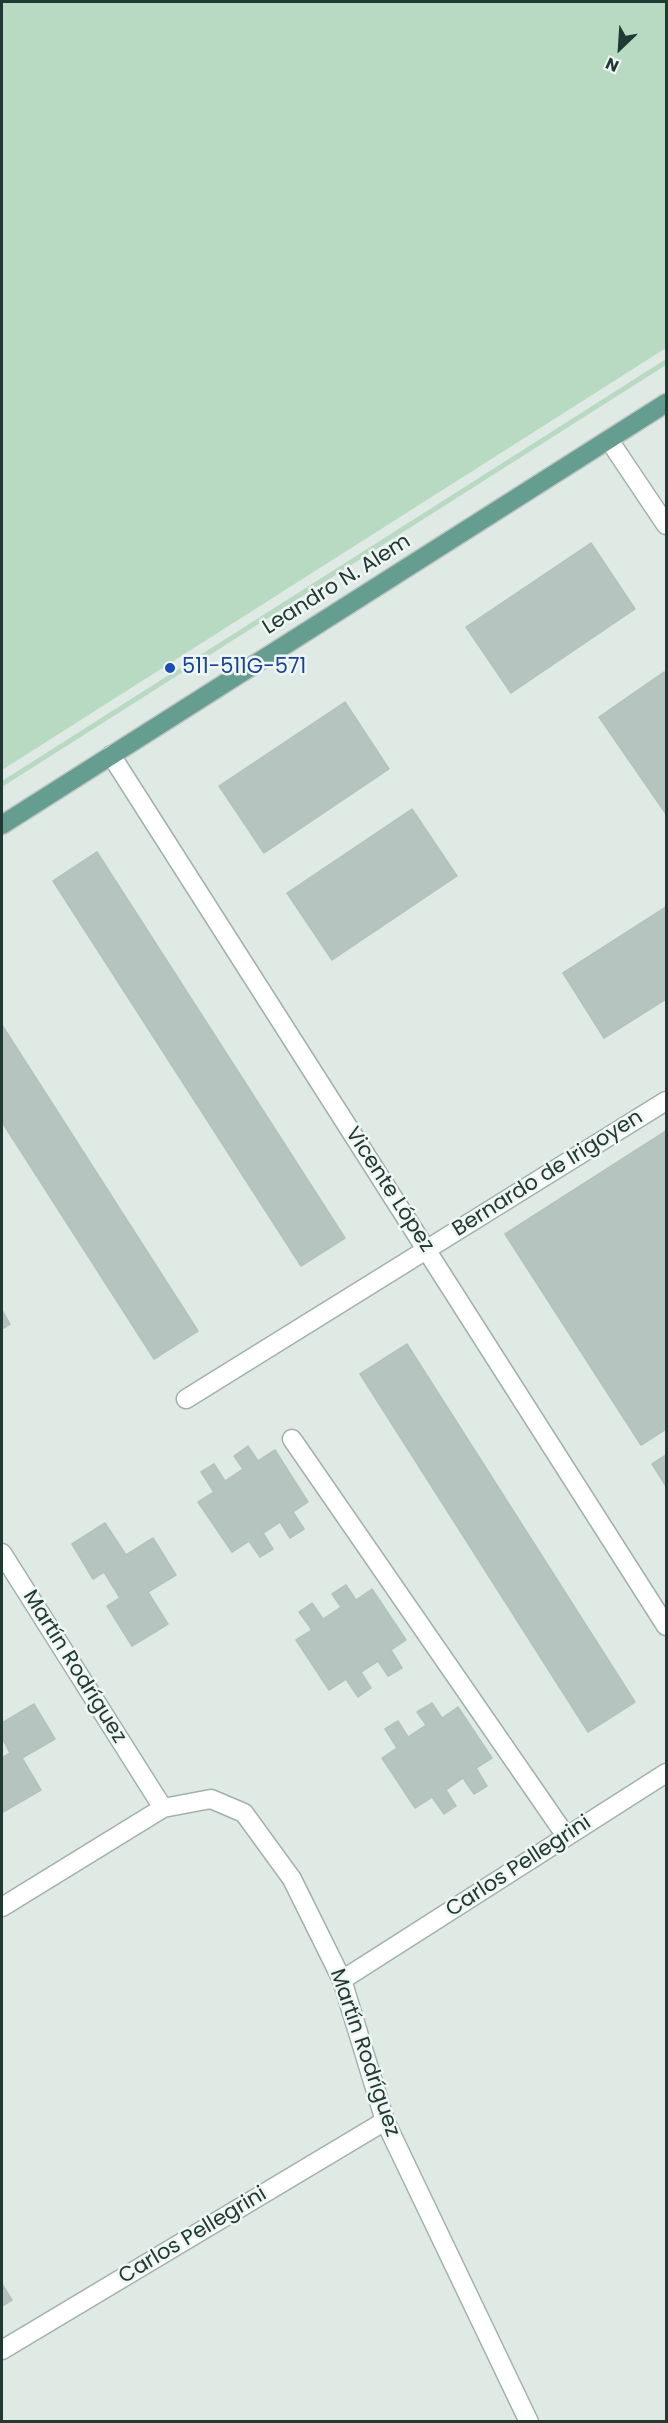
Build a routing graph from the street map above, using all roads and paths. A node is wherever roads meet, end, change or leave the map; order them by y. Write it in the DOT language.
graph roads {
  1 [pos="666,403"];
  2 [pos="609,440"];
  3 [pos="666,525"];
  4 [pos="111,756"];
  5 [pos="2,825"];
  6 [pos="666,1101"];
  7 [pos="427,1249"];
  8 [pos="186,1399"];
  9 [pos="292,1438"];
  10 [pos="2,1553"];
  11 [pos="666,1626"];
  12 [pos="666,1773"];
  13 [pos="163,1808"];
  14 [pos="566,1836"];
  15 [pos="2,1907"];
  16 [pos="342,1980"];
  17 [pos="385,2121"];
  18 [pos="2,2350"];
  19 [pos="529,2421"];
  1 -- 2 [label="main road, Leandro N. Alem"];
  2 -- 3 [label="street"];
  2 -- 4 [label="main road, Leandro N. Alem"];
  4 -- 5 [label="main road, Leandro N. Alem"];
  4 -- 7 [label="street, Vicente López"];
  6 -- 7 [label="street, Bernardo de Irigoyen"];
  7 -- 8 [label="street, Bernardo de Irigoyen"];
  7 -- 11 [label="street, Vicente López"];
  9 -- 14 [label="street"];
  10 -- 13 [label="street, Martín Rodríguez"];
  12 -- 14 [label="street, Carlos Pellegrini"];
  13 -- 15 [label="street"];
  13 -- 16 [label="street, Martín Rodríguez"];
  14 -- 16 [label="street, Carlos Pellegrini"];
  16 -- 17 [label="street, Martín Rodríguez"];
  17 -- 18 [label="street, Carlos Pellegrini"];
  17 -- 19 [label="street, Martín Rodríguez"];
}
